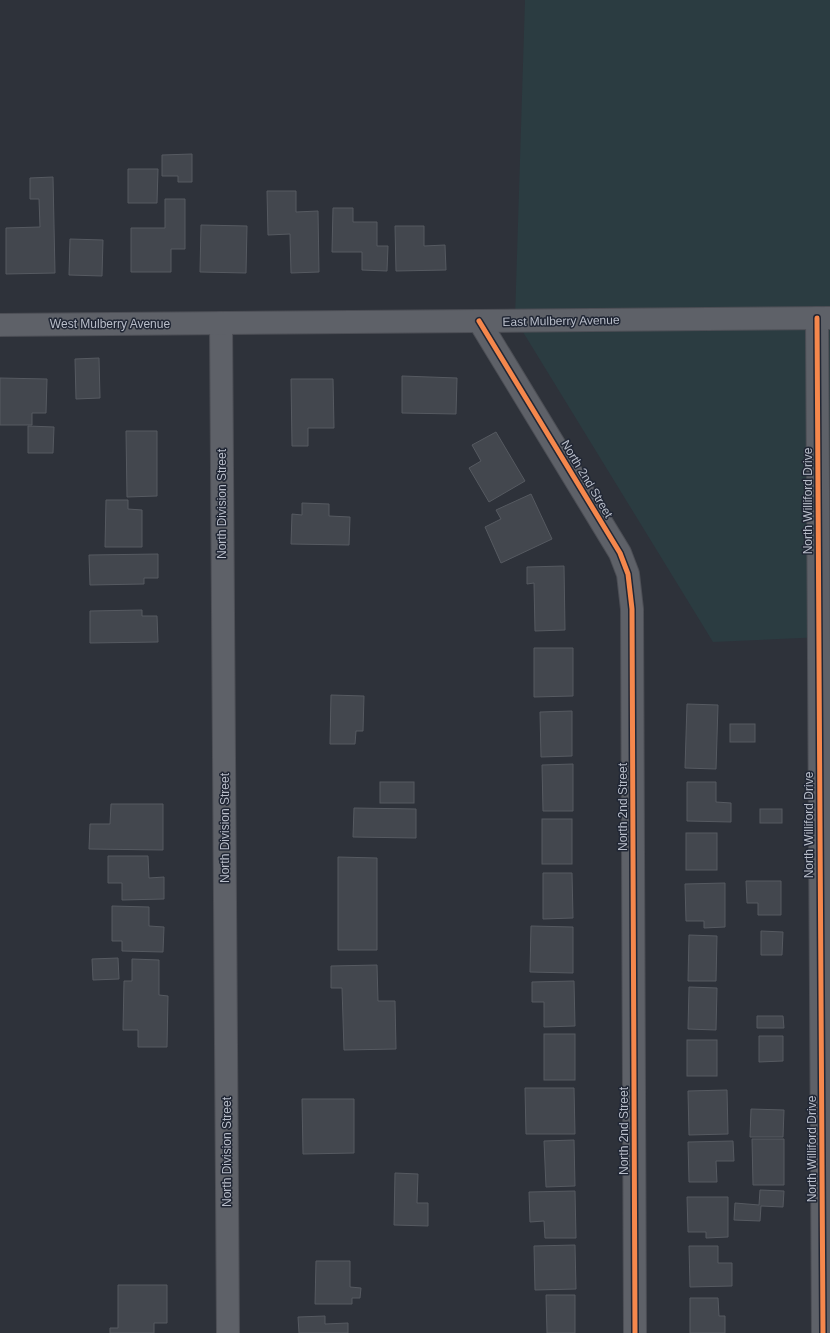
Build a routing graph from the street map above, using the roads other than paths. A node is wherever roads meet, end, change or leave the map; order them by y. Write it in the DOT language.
graph roads {
  1 [pos="823,318"];
  2 [pos="479,321"];
  3 [pos="221,323"];
  4 [pos="0,325"];
  5 [pos="228,1333"];
  6 [pos="635,1333"];
  7 [pos="823,1333"];
  1 -- 2 [label="street, East Mulberry Avenue"];
  1 -- 7 [label="street, North Williford Drive"];
  2 -- 3 [label="street, East Mulberry Avenue"];
  2 -- 6 [label="street, North 2nd Street"];
  3 -- 4 [label="street, West Mulberry Avenue"];
  3 -- 5 [label="street, North Division Street"];
}
